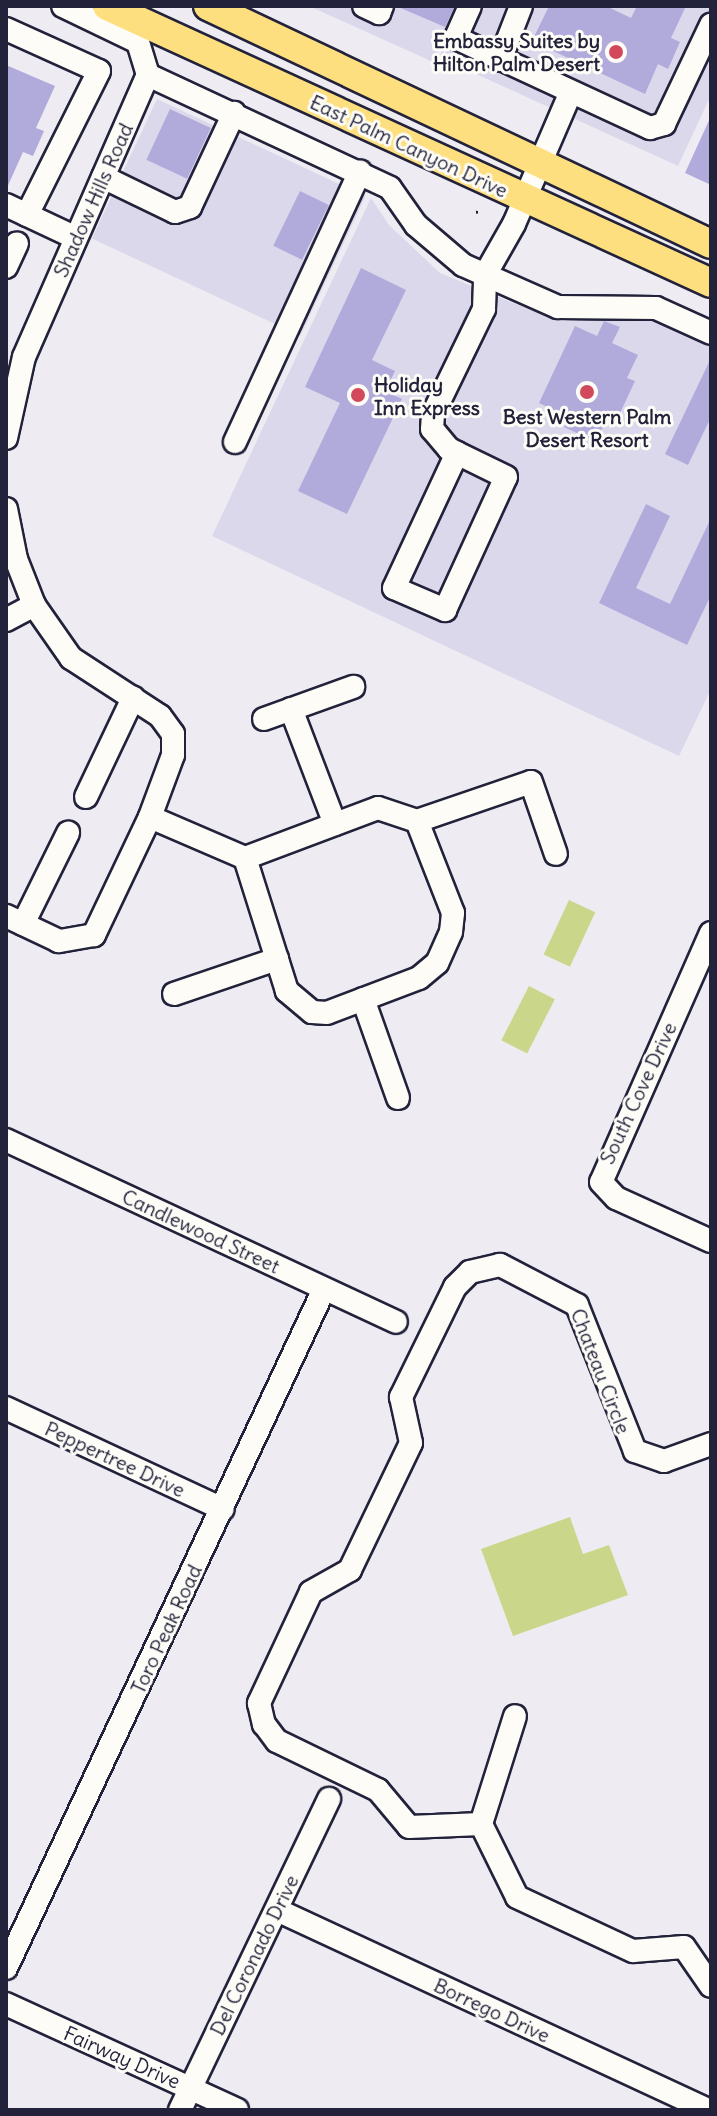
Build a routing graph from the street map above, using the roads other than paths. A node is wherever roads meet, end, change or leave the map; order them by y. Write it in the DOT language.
graph roads {
  1 [pos="63,6"];
  2 [pos="107,6"];
  3 [pos="208,6"];
  4 [pos="364,6"];
  5 [pos="382,6"];
  6 [pos="470,6"];
  7 [pos="521,6"];
  8 [pos="711,25"];
  9 [pos="6,29"];
  10 [pos="500,60"];
  11 [pos="148,75"];
  12 [pos="570,94"];
  13 [pos="234,113"];
  14 [pos="539,164"];
  15 [pos="360,172"];
  16 [pos="103,177"];
  17 [pos="523,198"];
  18 [pos="16,210"];
  19 [pos="76,238"];
  20 [pos="17,243"];
  21 [pos="711,244"];
  22 [pos="6,267"];
  23 [pos="485,275"];
  24 [pos="711,283"];
  25 [pos="711,333"];
  26 [pos="15,352"];
  27 [pos="6,438"];
  28 [pos="235,442"];
  29 [pos="457,453"];
  30 [pos="6,509"];
  31 [pos="34,605"];
  32 [pos="6,620"];
  33 [pos="353,687"];
  34 [pos="133,698"];
  35 [pos="291,709"];
  36 [pos="264,719"];
  37 [pos="86,797"];
  38 [pos="150,817"];
  39 [pos="417,821"];
  40 [pos="335,824"];
  41 [pos="68,833"];
  42 [pos="556,854"];
  43 [pos="245,858"];
  44 [pos="15,920"];
  45 [pos="711,933"];
  46 [pos="277,959"];
  47 [pos="174,994"];
  48 [pos="363,999"];
  49 [pos="398,1098"];
  50 [pos="6,1140"];
  51 [pos="711,1241"];
  52 [pos="324,1289"];
  53 [pos="396,1322"];
  54 [pos="6,1408"];
  55 [pos="711,1444"];
  56 [pos="223,1509"];
  57 [pos="515,1716"];
  58 [pos="329,1799"];
  59 [pos="481,1824"];
  60 [pos="277,1910"];
  61 [pos="6,1968"];
  62 [pos="711,1986"];
  63 [pos="6,2004"];
  64 [pos="190,2088"];
  65 [pos="180,2110"];
  66 [pos="237,2110"];
  67 [pos="707,2110"];
  1 -- 11 [label="street"];
  2 -- 17 [label="main road, East Palm Canyon Drive"];
  3 -- 14 [label="main road, East Palm Canyon Drive"];
  4 -- 5 [label="street"];
  6 -- 10 [label="street"];
  7 -- 10 [label="street"];
  8 -- 12 [label="street"];
  9 -- 18 [label="street"];
  10 -- 12 [label="street"];
  11 -- 13 [label="street"];
  11 -- 16 [label="street, Shadow Hills Road"];
  12 -- 14 [label="street"];
  13 -- 15 [label="street"];
  13 -- 16 [label="street"];
  14 -- 17 [label="street"];
  14 -- 21 [label="main road, East Palm Canyon Drive"];
  15 -- 23 [label="street"];
  15 -- 28 [label="street"];
  16 -- 19 [label="street, Shadow Hills Road"];
  17 -- 23 [label="street"];
  17 -- 24 [label="main road, East Palm Canyon Drive"];
  18 -- 19 [label="street"];
  19 -- 26 [label="street, Shadow Hills Road"];
  20 -- 22 [label="street"];
  23 -- 25 [label="street"];
  23 -- 29 [label="street"];
  26 -- 27 [label="street, Shadow Hills Road"];
  29 -- 29 [label="street"];
  30 -- 31 [label="street"];
  31 -- 32 [label="street"];
  31 -- 34 [label="street"];
  33 -- 35 [label="street"];
  34 -- 37 [label="street"];
  34 -- 38 [label="street"];
  35 -- 36 [label="street"];
  35 -- 40 [label="street"];
  38 -- 43 [label="street"];
  38 -- 44 [label="street"];
  39 -- 40 [label="street"];
  39 -- 42 [label="street"];
  39 -- 48 [label="street"];
  40 -- 43 [label="street"];
  41 -- 44 [label="street"];
  43 -- 46 [label="street"];
  45 -- 51 [label="street, South Cove Drive"];
  46 -- 47 [label="street"];
  46 -- 48 [label="street"];
  48 -- 49 [label="street"];
  50 -- 52 [label="street, Candlewood Street"];
  52 -- 53 [label="street, Candlewood Street"];
  52 -- 56 [label="street, Toro Peak Road"];
  54 -- 56 [label="street, Peppertree Drive"];
  55 -- 59 [label="street, Chateau Circle"];
  56 -- 61 [label="street, Toro Peak Road"];
  57 -- 59 [label="street"];
  58 -- 60 [label="street, Del Coronado Drive"];
  59 -- 62 [label="street"];
  60 -- 64 [label="street, Del Coronado Drive"];
  60 -- 67 [label="street, Borrego Drive"];
  63 -- 64 [label="street, Fairway Drive"];
  64 -- 65 [label="street, Del Coronado Drive"];
  64 -- 66 [label="street, Fairway Drive"];
}
